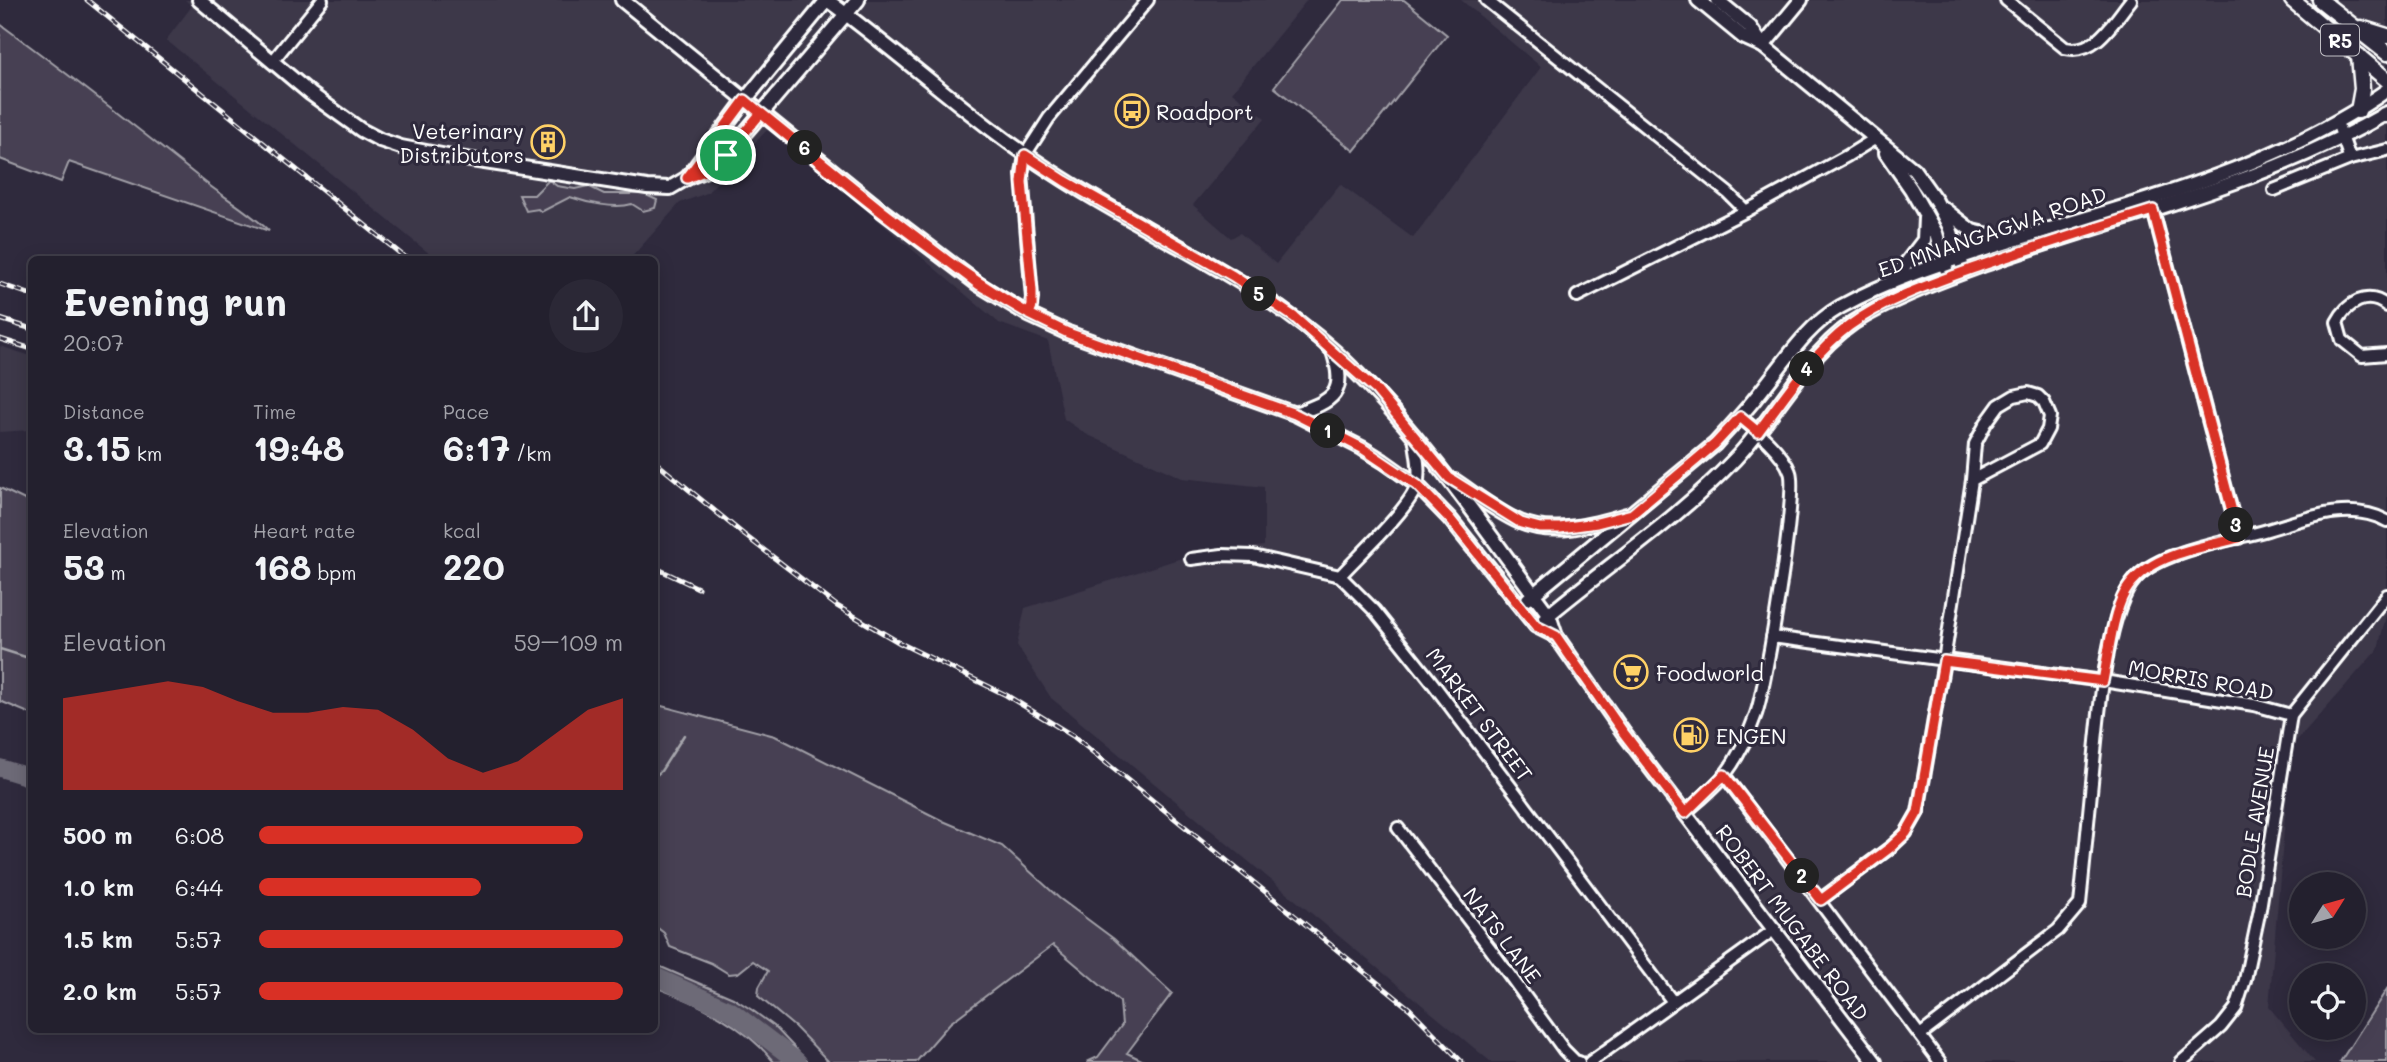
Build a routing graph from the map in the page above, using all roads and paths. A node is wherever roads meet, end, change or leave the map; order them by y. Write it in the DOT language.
graph roads {
  1 [pos="199,0"];
  2 [pos="322,0"];
  3 [pos="622,0"];
  4 [pos="827,0"];
  5 [pos="858,0"];
  6 [pos="1148,0"];
  7 [pos="1486,0"];
  8 [pos="1698,0"];
  9 [pos="1717,0"];
  10 [pos="1801,0"];
  11 [pos="2006,0"];
  12 [pos="2131,0"];
  13 [pos="2292,0"];
  14 [pos="2320,0"];
  15 [pos="847,14"];
  16 [pos="2350,24"];
  17 [pos="2387,36"];
  18 [pos="1763,46"];
  19 [pos="2387,53"];
  20 [pos="2358,56"];
  21 [pos="272,62"];
  22 [pos="2387,80"];
  23 [pos="2387,90"];
  24 [pos="745,100"];
  25 [pos="2358,111"];
  26 [pos="761,113"];
  27 [pos="2386,114"];
  28 [pos="2337,121"];
  29 [pos="2344,136"];
  30 [pos="1876,138"];
  31 [pos="2387,150"];
  32 [pos="1025,155"];
  33 [pos="2350,159"];
  34 [pos="687,178"];
  35 [pos="2274,190"];
  36 [pos="1936,201"];
  37 [pos="2152,204"];
  38 [pos="1746,211"];
  39 [pos="1924,213"];
  40 [pos="2014,240"];
  41 [pos="1960,258"];
  42 [pos="1945,264"];
  43 [pos="1964,272"];
  44 [pos="1949,277"];
  45 [pos="1891,283"];
  46 [pos="1577,296"];
  47 [pos="2387,306"];
  48 [pos="1029,314"];
  49 [pos="1333,351"];
  50 [pos="2387,354"];
  51 [pos="1295,414"];
  52 [pos="1740,417"];
  53 [pos="1758,432"];
  54 [pos="1414,436"];
  55 [pos="1449,478"];
  56 [pos="1972,480"];
  57 [pos="1417,485"];
  58 [pos="1632,514"];
  59 [pos="2387,521"];
  60 [pos="2239,538"];
  61 [pos="1191,559"];
  62 [pos="1340,576"];
  63 [pos="1534,594"];
  64 [pos="2387,595"];
  65 [pos="1520,606"];
  66 [pos="1549,615"];
  67 [pos="1536,626"];
  68 [pos="1556,636"];
  69 [pos="1772,637"];
  70 [pos="1944,661"];
  71 [pos="2103,681"];
  72 [pos="2291,715"];
  73 [pos="1724,775"];
  74 [pos="1685,813"];
  75 [pos="1398,828"];
  76 [pos="1821,900"];
  77 [pos="1775,929"];
  78 [pos="1673,1002"];
  79 [pos="1920,1035"];
  80 [pos="1579,1062"];
  81 [pos="1590,1062"];
  82 [pos="1875,1062"];
  83 [pos="1940,1062"];
  84 [pos="2181,1062"];
  1 -- 21 [label="main road"];
  2 -- 21 [label="street"];
  3 -- 24 [label="main road"];
  4 -- 15 [label="main road, ROBERT MUGABE ROAD"];
  4 -- 24 [label="main road"];
  5 -- 15 [label="main road"];
  6 -- 32 [label="street"];
  7 -- 38 [label="street"];
  8 -- 18 [label="main road"];
  9 -- 18 [label="main road"];
  10 -- 18 [label="main road"];
  11 -- 12 [label="street"];
  13 -- 20 [label="highway, R5"];
  14 -- 16 [label="highway, R5"];
  15 -- 26 [label="main road"];
  15 -- 32 [label="main road, ROBERT MUGABE ROAD"];
  16 -- 17 [label="highway"];
  16 -- 19 [label="highway, R5"];
  18 -- 30 [label="main road"];
  20 -- 22 [label="highway, R5"];
  20 -- 25 [label="highway"];
  21 -- 34 [label="main road"];
  23 -- 25 [label="main road, ED MNANGAGWA ROAD"];
  24 -- 26 [label="main road"];
  24 -- 34 [label="main road"];
  25 -- 28 [label="main road, ED MNANGAGWA ROAD"];
  26 -- 34 [label="main road"];
  26 -- 48 [label="main road"];
  27 -- 29 [label="main road, ED MNANGAGWA ROAD"];
  28 -- 29 [label="street"];
  28 -- 37 [label="main road, ED MNANGAGWA ROAD"];
  29 -- 33 [label="street"];
  29 -- 37 [label="main road, ED MNANGAGWA ROAD"];
  30 -- 36 [label="main road"];
  30 -- 38 [label="street"];
  30 -- 39 [label="main road"];
  31 -- 33 [label="street"];
  32 -- 48 [label="street"];
  32 -- 49 [label="main road, ROBERT MUGABE ROAD"];
  33 -- 35 [label="street"];
  36 -- 40 [label="main road"];
  36 -- 41 [label="main road"];
  37 -- 40 [label="main road, ED MNANGAGWA ROAD"];
  37 -- 43 [label="main road, ED MNANGAGWA ROAD"];
  37 -- 60 [label="street"];
  38 -- 46 [label="street"];
  39 -- 42 [label="main road"];
  39 -- 45 [label="main road"];
  40 -- 41 [label="main road, ED MNANGAGWA ROAD"];
  41 -- 42 [label="main road, ED MNANGAGWA ROAD"];
  41 -- 43 [label="main road"];
  42 -- 44 [label="main road"];
  42 -- 45 [label="main road, ED MNANGAGWA ROAD"];
  43 -- 44 [label="main road, ED MNANGAGWA ROAD"];
  44 -- 53 [label="main road, ED MNANGAGWA ROAD"];
  45 -- 52 [label="main road, ED MNANGAGWA ROAD"];
  47 -- 50 [label="street"];
  48 -- 51 [label="main road"];
  49 -- 51 [label="main road"];
  49 -- 54 [label="main road, ROBERT MUGABE ROAD"];
  51 -- 57 [label="main road"];
  52 -- 53 [label="street"];
  52 -- 58 [label="main road, ED MNANGAGWA ROAD"];
  53 -- 66 [label="main road, ED MNANGAGWA ROAD"];
  53 -- 69 [label="street"];
  54 -- 55 [label="main road, ROBERT MUGABE ROAD"];
  54 -- 57 [label="street"];
  55 -- 58 [label="main road"];
  55 -- 63 [label="main road, ROBERT MUGABE ROAD"];
  56 -- 56 [label="street"];
  56 -- 70 [label="street"];
  57 -- 62 [label="street"];
  57 -- 65 [label="main road"];
  58 -- 63 [label="main road, ED MNANGAGWA ROAD"];
  59 -- 60 [label="street"];
  60 -- 71 [label="street"];
  61 -- 62 [label="street"];
  62 -- 78 [label="street, MARKET STREET"];
  63 -- 65 [label="main road, ED MNANGAGWA ROAD"];
  63 -- 66 [label="main road, ROBERT MUGABE ROAD"];
  64 -- 72 [label="street, BODLE AVENUE"];
  65 -- 67 [label="main road"];
  66 -- 67 [label="main road, ED MNANGAGWA ROAD"];
  66 -- 68 [label="main road, ROBERT MUGABE ROAD"];
  67 -- 68 [label="main road, ROBERT MUGABE ROAD"];
  68 -- 74 [label="main road, ROBERT MUGABE ROAD"];
  69 -- 70 [label="street, MORRIS ROAD"];
  69 -- 73 [label="street"];
  70 -- 71 [label="street, MORRIS ROAD"];
  70 -- 76 [label="street"];
  71 -- 72 [label="street, MORRIS ROAD"];
  71 -- 79 [label="street"];
  72 -- 84 [label="street, BODLE AVENUE"];
  73 -- 74 [label="street"];
  73 -- 76 [label="street"];
  74 -- 77 [label="main road, ROBERT MUGABE ROAD"];
  75 -- 80 [label="street, NATS LANE"];
  76 -- 79 [label="street"];
  77 -- 78 [label="street"];
  77 -- 82 [label="main road, ROBERT MUGABE ROAD"];
  78 -- 81 [label="street"];
  79 -- 83 [label="street"];
}
